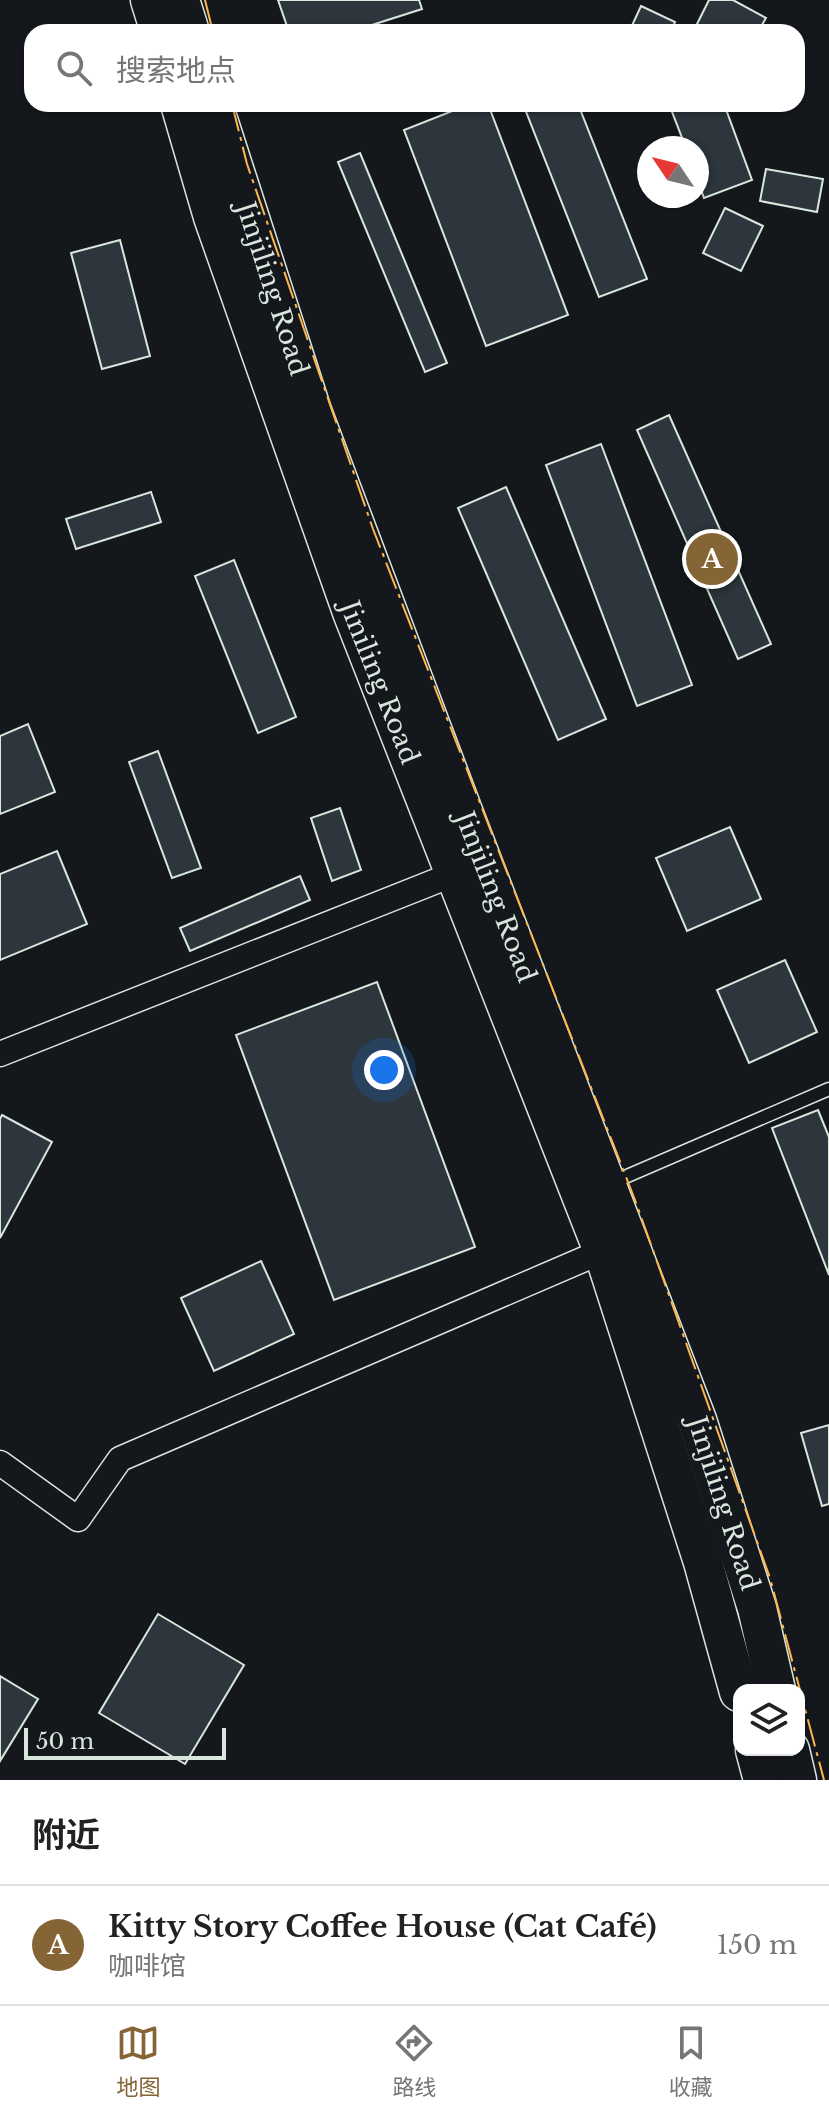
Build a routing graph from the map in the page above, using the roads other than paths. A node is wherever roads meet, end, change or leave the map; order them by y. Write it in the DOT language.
graph roads {
  1 [pos="150,0"];
  2 [pos="180,0"];
  3 [pos="158,24"];
  4 [pos="188,24"];
  5 [pos="182,112"];
  6 [pos="216,112"];
  7 [pos="454,874"];
  8 [pos="0,1054"];
  9 [pos="829,1089"];
  10 [pos="608,1184"];
  11 [pos="603,1251"];
  12 [pos="0,1463"];
  13 [pos="737,1684"];
  14 [pos="775,1684"];
  15 [pos="757,1756"];
  16 [pos="791,1756"];
  17 [pos="763,1780"];
  18 [pos="797,1780"];
  1 -- 3 [label="main road"];
  2 -- 4 [label="main road"];
  5 -- 7 [label="main road, Jiniling Road"];
  6 -- 10 [label="main road, Jinjiling Road"];
  7 -- 8 [label="street"];
  7 -- 11 [label="main road, Jiniling Road"];
  9 -- 10 [label="lane"];
  10 -- 14 [label="main road, Jinjiling Road"];
  11 -- 12 [label="street"];
  11 -- 13 [label="main road, Jinjiling Road"];
  15 -- 17 [label="main road"];
  16 -- 18 [label="main road"];
}
